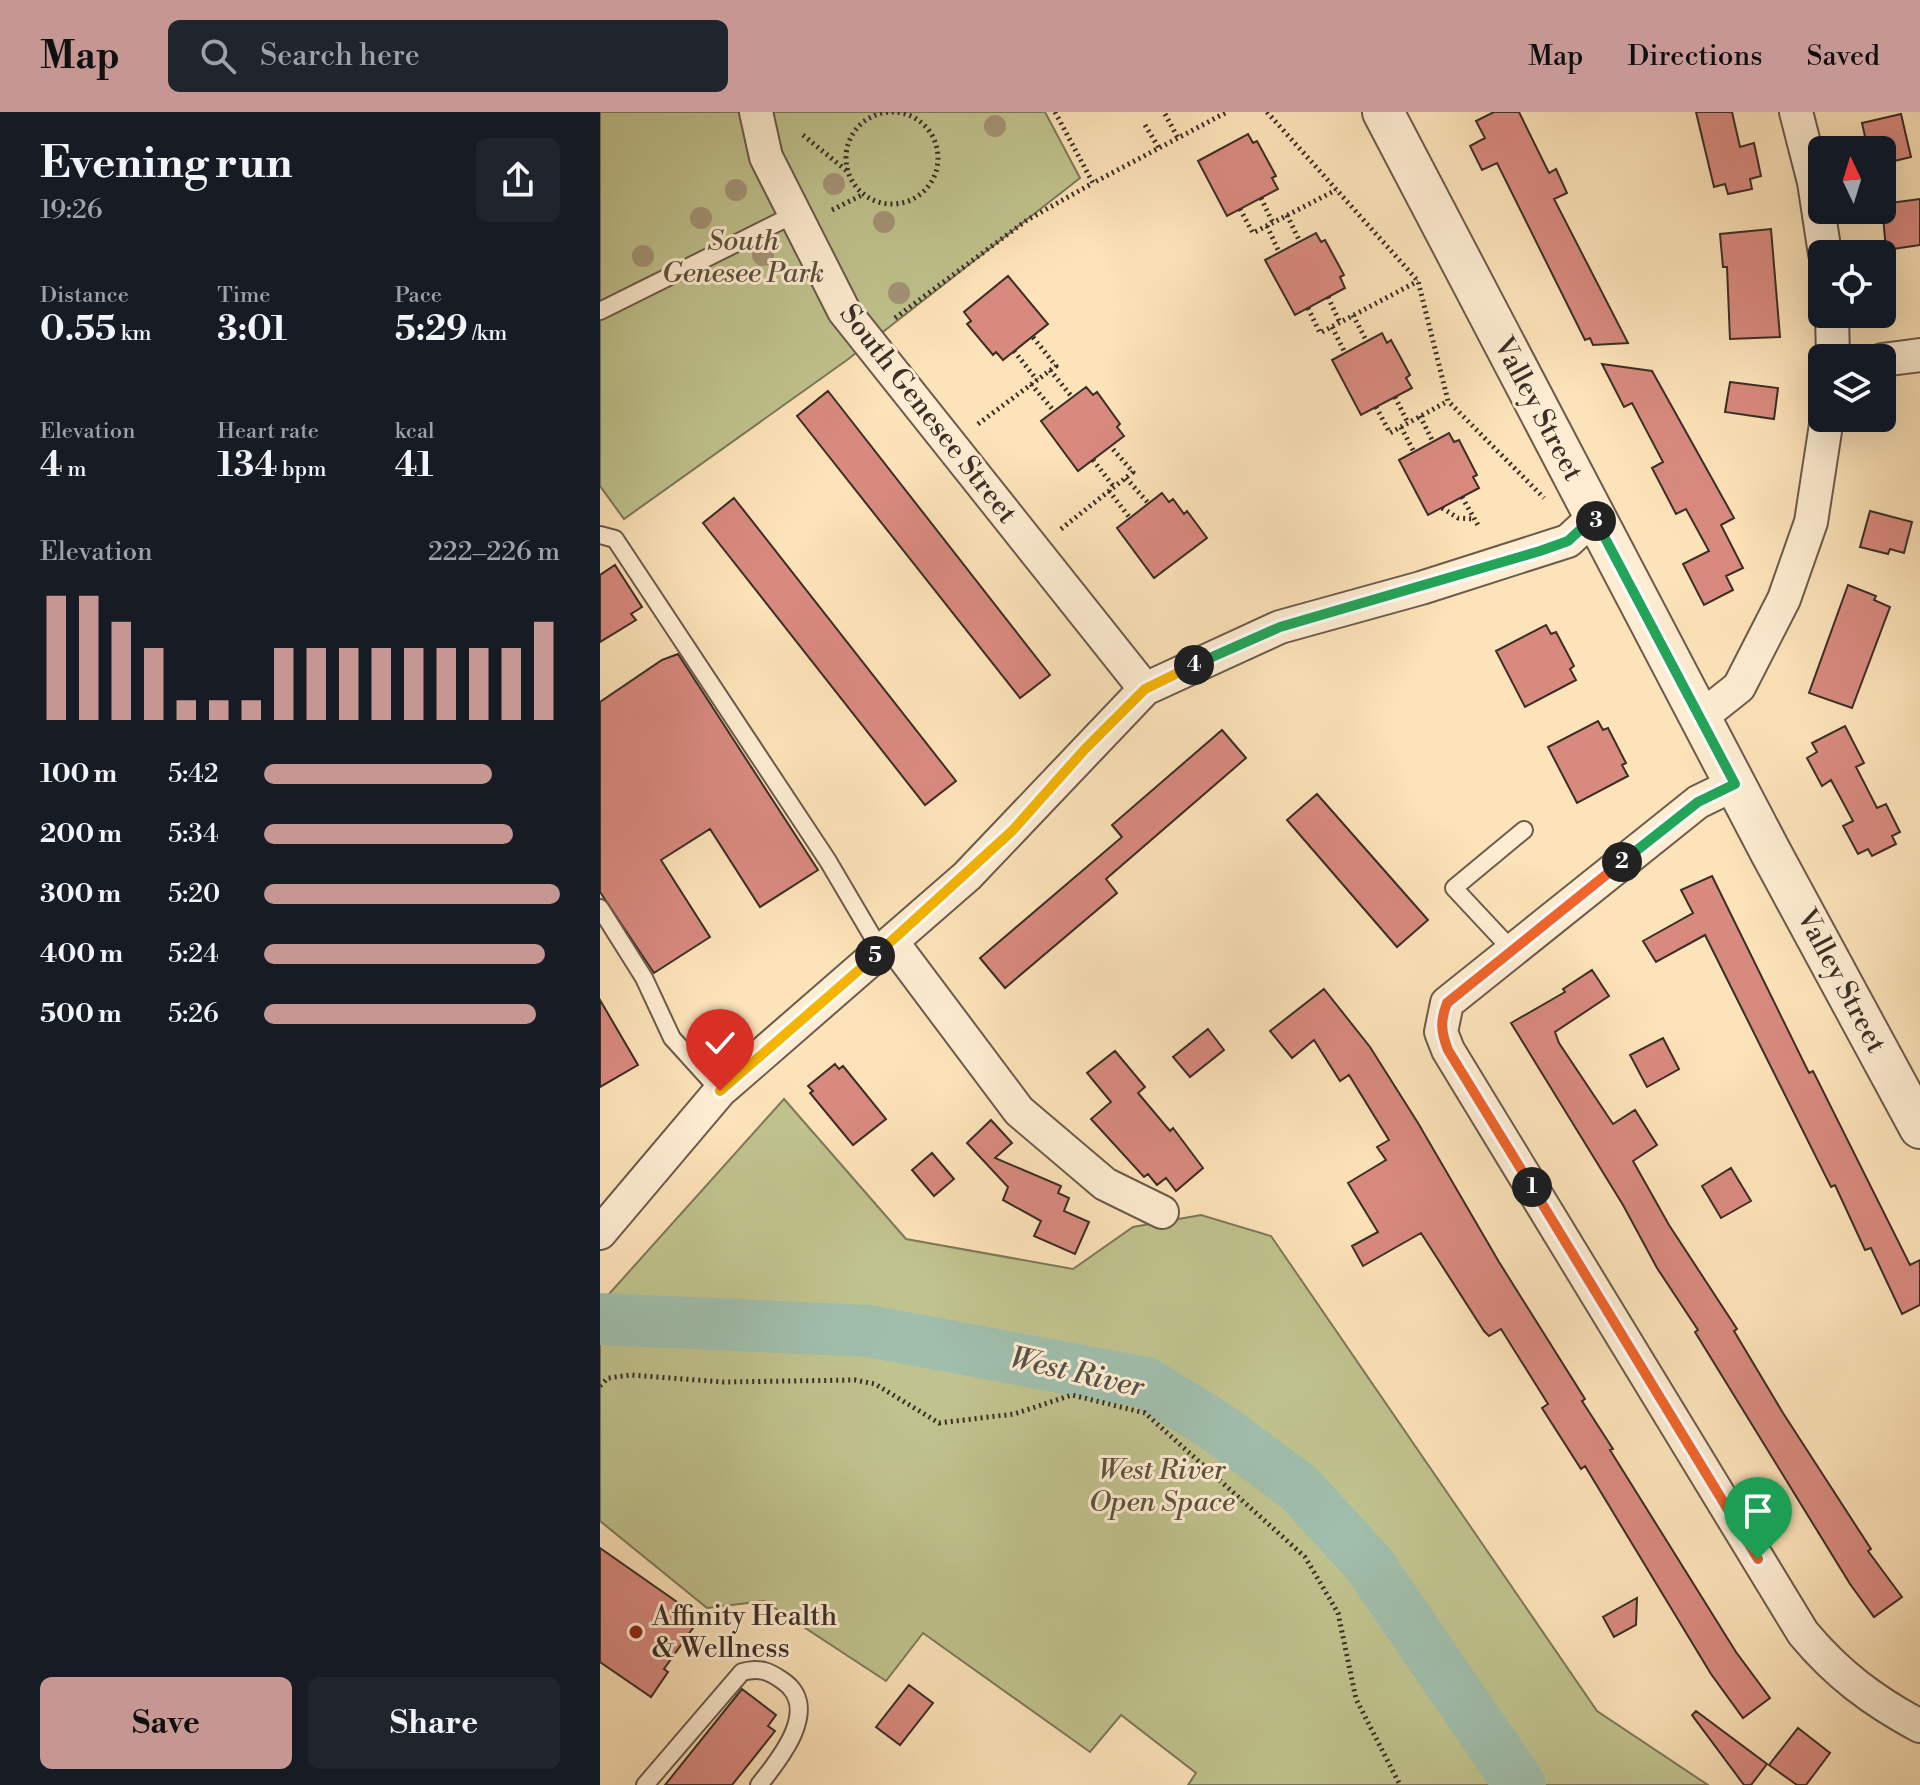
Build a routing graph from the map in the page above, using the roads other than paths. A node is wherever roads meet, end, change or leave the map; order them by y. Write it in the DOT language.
graph roads {
  1 [pos="756,112"];
  2 [pos="1383,112"];
  3 [pos="1796,112"];
  4 [pos="795,214"];
  5 [pos="1823,240"];
  6 [pos="600,311"];
  7 [pos="1920,355"];
  8 [pos="1896,358"];
  9 [pos="1825,432"];
  10 [pos="1594,517"];
  11 [pos="600,535"];
  12 [pos="1145,689"];
  13 [pos="1700,718"];
  14 [pos="1735,784"];
  15 [pos="1524,830"];
  16 [pos="600,908"];
  17 [pos="887,947"];
  18 [pos="1511,949"];
  19 [pos="720,1091"];
  20 [pos="1920,1128"];
  21 [pos="1162,1212"];
  22 [pos="600,1233"];
  23 [pos="1920,1726"];
  24 [pos="645,1785"];
  25 [pos="759,1785"];
  1 -- 4 [label="street, South Genesee Street"];
  2 -- 10 [label="street, Valley Street"];
  3 -- 5 [label="street"];
  4 -- 6 [label="lane"];
  4 -- 12 [label="street, South Genesee Street"];
  7 -- 8 [label="street"];
  9 -- 13 [label="street"];
  10 -- 12 [label="street"];
  10 -- 13 [label="street, Valley Street"];
  11 -- 17 [label="lane"];
  12 -- 17 [label="street"];
  13 -- 14 [label="street, Valley Street"];
  14 -- 18 [label="street"];
  14 -- 20 [label="street, Valley Street"];
  15 -- 18 [label="lane"];
  16 -- 19 [label="lane"];
  17 -- 19 [label="street"];
  17 -- 21 [label="street"];
  18 -- 23 [label="street"];
  19 -- 22 [label="street"];
  24 -- 25 [label="lane"];
}
